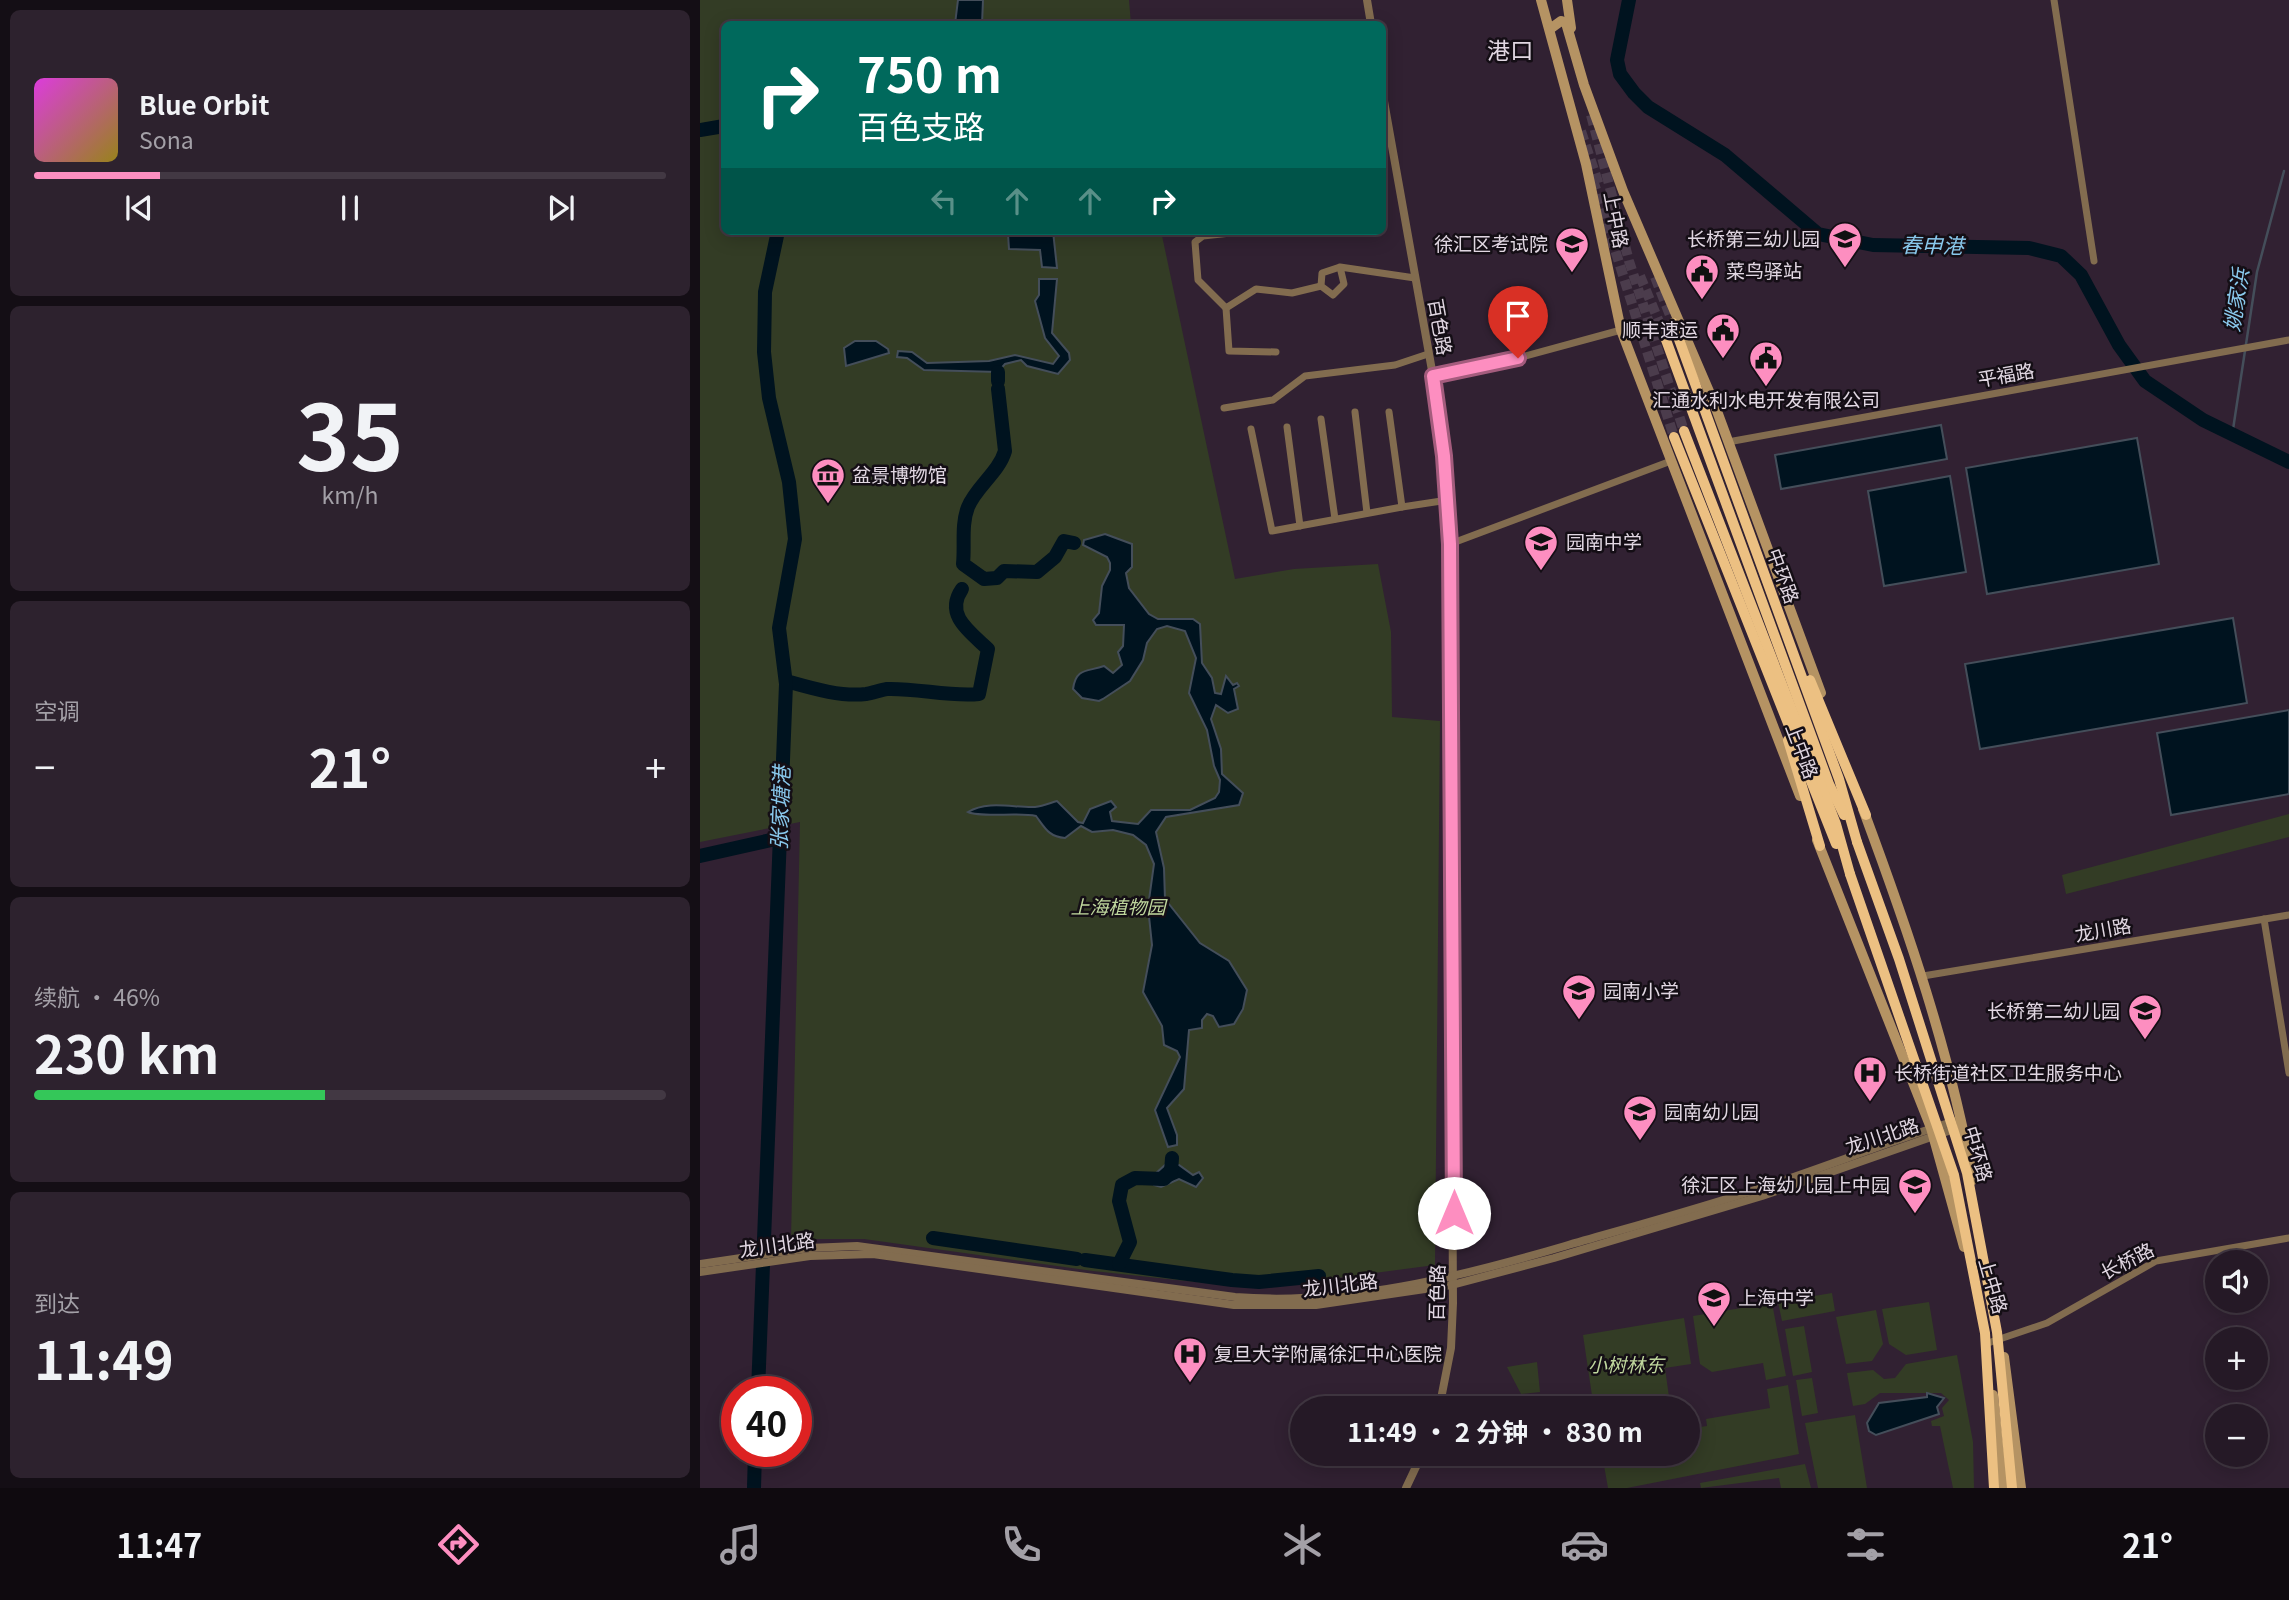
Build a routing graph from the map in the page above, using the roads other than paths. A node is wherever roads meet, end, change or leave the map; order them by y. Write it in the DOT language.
graph roads {
  1 [pos="1367,0"];
  2 [pos="1541,0"];
  3 [pos="1567,0"];
  4 [pos="2054,0"];
  5 [pos="1370,21"];
  6 [pos="1550,29"];
  7 [pos="1572,35"];
  8 [pos="1386,113"];
  9 [pos="1212,235"];
  10 [pos="2094,261"];
  11 [pos="1340,267"];
  12 [pos="1415,278"];
  13 [pos="1321,286"];
  14 [pos="1226,308"];
  15 [pos="1621,330"];
  16 [pos="2289,340"];
  17 [pos="1276,352"];
  18 [pos="1429,354"];
  19 [pos="1433,376"];
  20 [pos="1224,408"];
  21 [pos="1355,412"];
  22 [pos="1389,412"];
  23 [pos="1321,419"];
  24 [pos="1287,427"];
  25 [pos="1251,429"];
  26 [pos="1728,442"];
  27 [pos="1671,461"];
  28 [pos="1448,500"];
  29 [pos="1402,506"];
  30 [pos="1367,513"];
  31 [pos="1335,519"];
  32 [pos="1300,526"];
  33 [pos="1752,542"];
  34 [pos="1450,544"];
  35 [pos="1784,716"];
  36 [pos="1809,741"];
  37 [pos="1866,815"];
  38 [pos="1820,846"];
  39 [pos="2289,915"];
  40 [pos="2264,919"];
  41 [pos="1923,976"];
  42 [pos="2289,1073"];
  43 [pos="1962,1122"];
  44 [pos="1932,1132"];
  45 [pos="2289,1238"];
  46 [pos="754,1260"];
  47 [pos="700,1264"];
  48 [pos="700,1272"];
  49 [pos="1454,1281"];
  50 [pos="2001,1339"];
  51 [pos="1988,1343"];
  52 [pos="1442,1396"];
  53 [pos="1416,1466"];
  54 [pos="1406,1488"];
  55 [pos="1994,1488"];
  56 [pos="2003,1488"];
  57 [pos="2012,1488"];
  58 [pos="2021,1488"];
  1 -- 5 [label="street"];
  2 -- 6 [label="main road, 上中路"];
  3 -- 7 [label="main road, 上中路"];
  4 -- 10 [label="street"];
  6 -- 7 [label="main road"];
  6 -- 15 [label="main road, 上中路"];
  7 -- 26 [label="main road, 上中路"];
  8 -- 12 [label="street, 百色路"];
  9 -- 14 [label="street"];
  11 -- 12 [label="street"];
  11 -- 13 [label="street"];
  11 -- 13 [label="street"];
  12 -- 18 [label="street, 百色路"];
  13 -- 14 [label="street"];
  14 -- 17 [label="street"];
  15 -- 19 [label="street"];
  15 -- 27 [label="main road, 上中路"];
  16 -- 26 [label="street, 平福路"];
  18 -- 19 [label="street, 百色路"];
  18 -- 20 [label="street"];
  19 -- 28 [label="street, 百色路"];
  21 -- 30 [label="street"];
  22 -- 29 [label="street"];
  23 -- 31 [label="street"];
  24 -- 32 [label="street"];
  25 -- 32 [label="street"];
  26 -- 37 [label="main road, 上中路"];
  27 -- 34 [label="street"];
  27 -- 38 [label="main road, 上中路"];
  28 -- 29 [label="street"];
  28 -- 34 [label="street, 百色路"];
  29 -- 30 [label="street"];
  30 -- 31 [label="street"];
  31 -- 32 [label="street"];
  33 -- 36 [label="highway, 中环路"];
  33 -- 36 [label="highway, 中环路"];
  33 -- 37 [label="highway"];
  34 -- 49 [label="street, 百色路"];
  35 -- 36 [label="highway, 中环路"];
  35 -- 36 [label="highway, 中环路"];
  35 -- 38 [label="highway"];
  36 -- 55 [label="highway, 中环路, bridge"];
  36 -- 57 [label="highway, 中环路, bridge"];
  37 -- 41 [label="main road, 上中路"];
  38 -- 44 [label="main road, 上中路"];
  39 -- 40 [label="street, 龙川路"];
  40 -- 41 [label="street, 龙川路"];
  40 -- 42 [label="street"];
  41 -- 43 [label="main road, 上中路"];
  43 -- 44 [label="street, 龙川北路"];
  43 -- 50 [label="main road, 上中路"];
  44 -- 49 [label="street, 龙川北路"];
  44 -- 51 [label="main road, 上中路"];
  45 -- 50 [label="street, 长桥路"];
  46 -- 47 [label="street, 龙川北路"];
  46 -- 48 [label="street, 龙川北路"];
  46 -- 49 [label="street, 龙川北路"];
  49 -- 52 [label="street, 百色路"];
  50 -- 51 [label="street, 长桥路"];
  50 -- 58 [label="main road, 上中路"];
  51 -- 56 [label="main road, 上中路"];
  53 -- 54 [label="street"];
}
